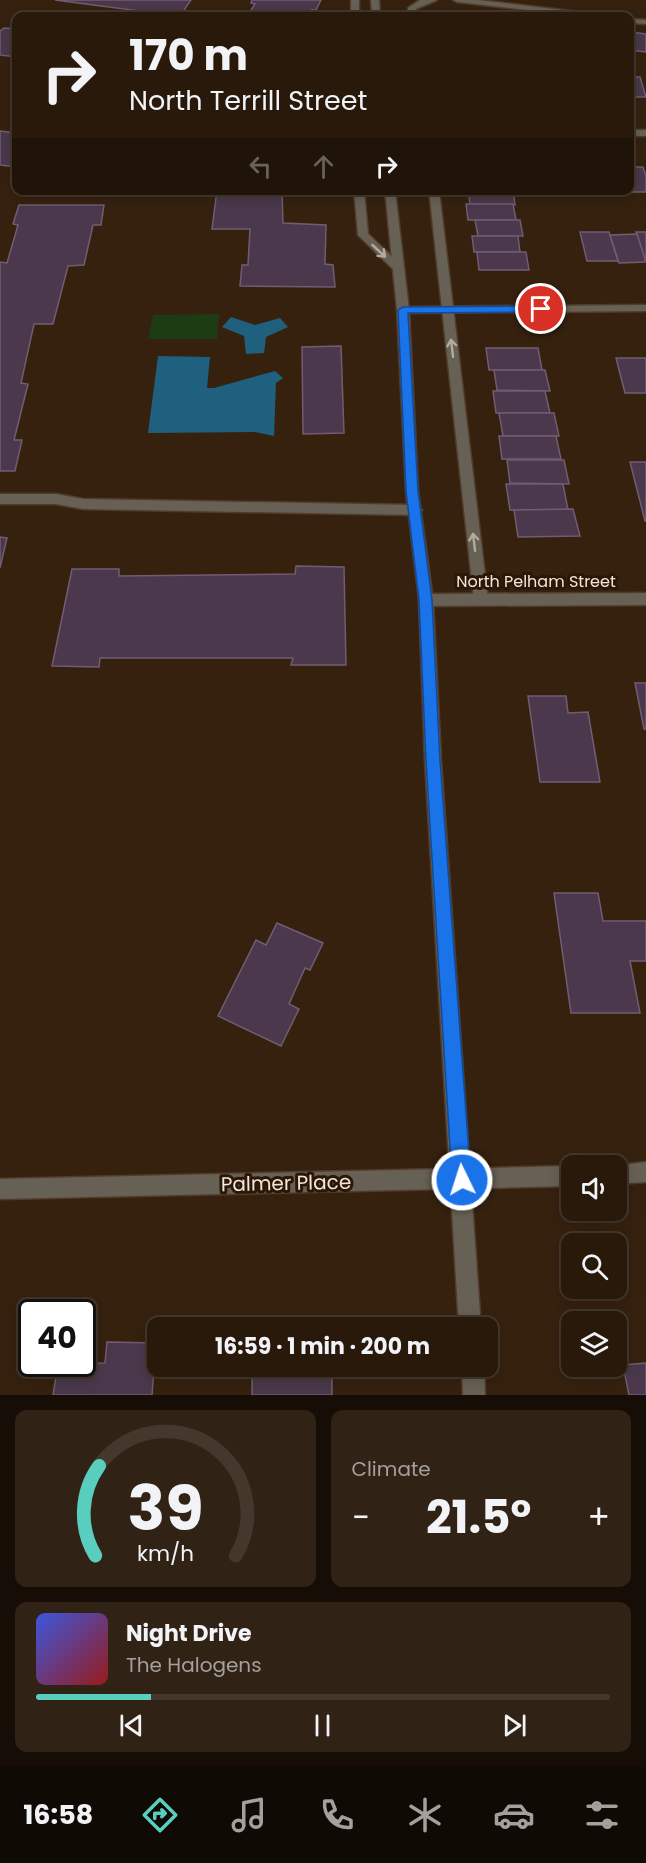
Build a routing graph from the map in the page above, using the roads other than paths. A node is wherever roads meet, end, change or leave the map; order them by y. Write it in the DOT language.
graph roads {
  1 [pos="433,0"];
  2 [pos="457,0"];
  3 [pos="412,12"];
  4 [pos="561,12"];
  5 [pos="359,195"];
  6 [pos="391,195"];
  7 [pos="435,195"];
  8 [pos="398,268"];
  9 [pos="646,308"];
  10 [pos="403,310"];
  11 [pos="448,310"];
  12 [pos="0,499"];
  13 [pos="415,510"];
  14 [pos="646,598"];
  15 [pos="426,600"];
  16 [pos="481,600"];
  17 [pos="646,1172"];
  18 [pos="627,1173"];
  19 [pos="561,1176"];
  20 [pos="462,1180"];
  21 [pos="0,1189"];
  22 [pos="469,1317"];
  23 [pos="473,1377"];
  24 [pos="474,1395"];
  1 -- 3 [label="street"];
  2 -- 4 [label="street"];
  5 -- 8 [label="street, one-way"];
  6 -- 8 [label="street"];
  7 -- 11 [label="street"];
  8 -- 10 [label="street"];
  9 -- 11 [label="street"];
  10 -- 11 [label="street"];
  10 -- 13 [label="street"];
  16 -- 11 [label="street, one-way"];
  12 -- 13 [label="street"];
  13 -- 15 [label="street"];
  14 -- 16 [label="street, North Pelham Street"];
  15 -- 16 [label="street, North Pelham Street"];
  15 -- 20 [label="street"];
  17 -- 18 [label="street"];
  19 -- 20 [label="street, Palmer Place"];
  20 -- 21 [label="street, Palmer Place"];
  20 -- 22 [label="street"];
  23 -- 24 [label="street"];
}
